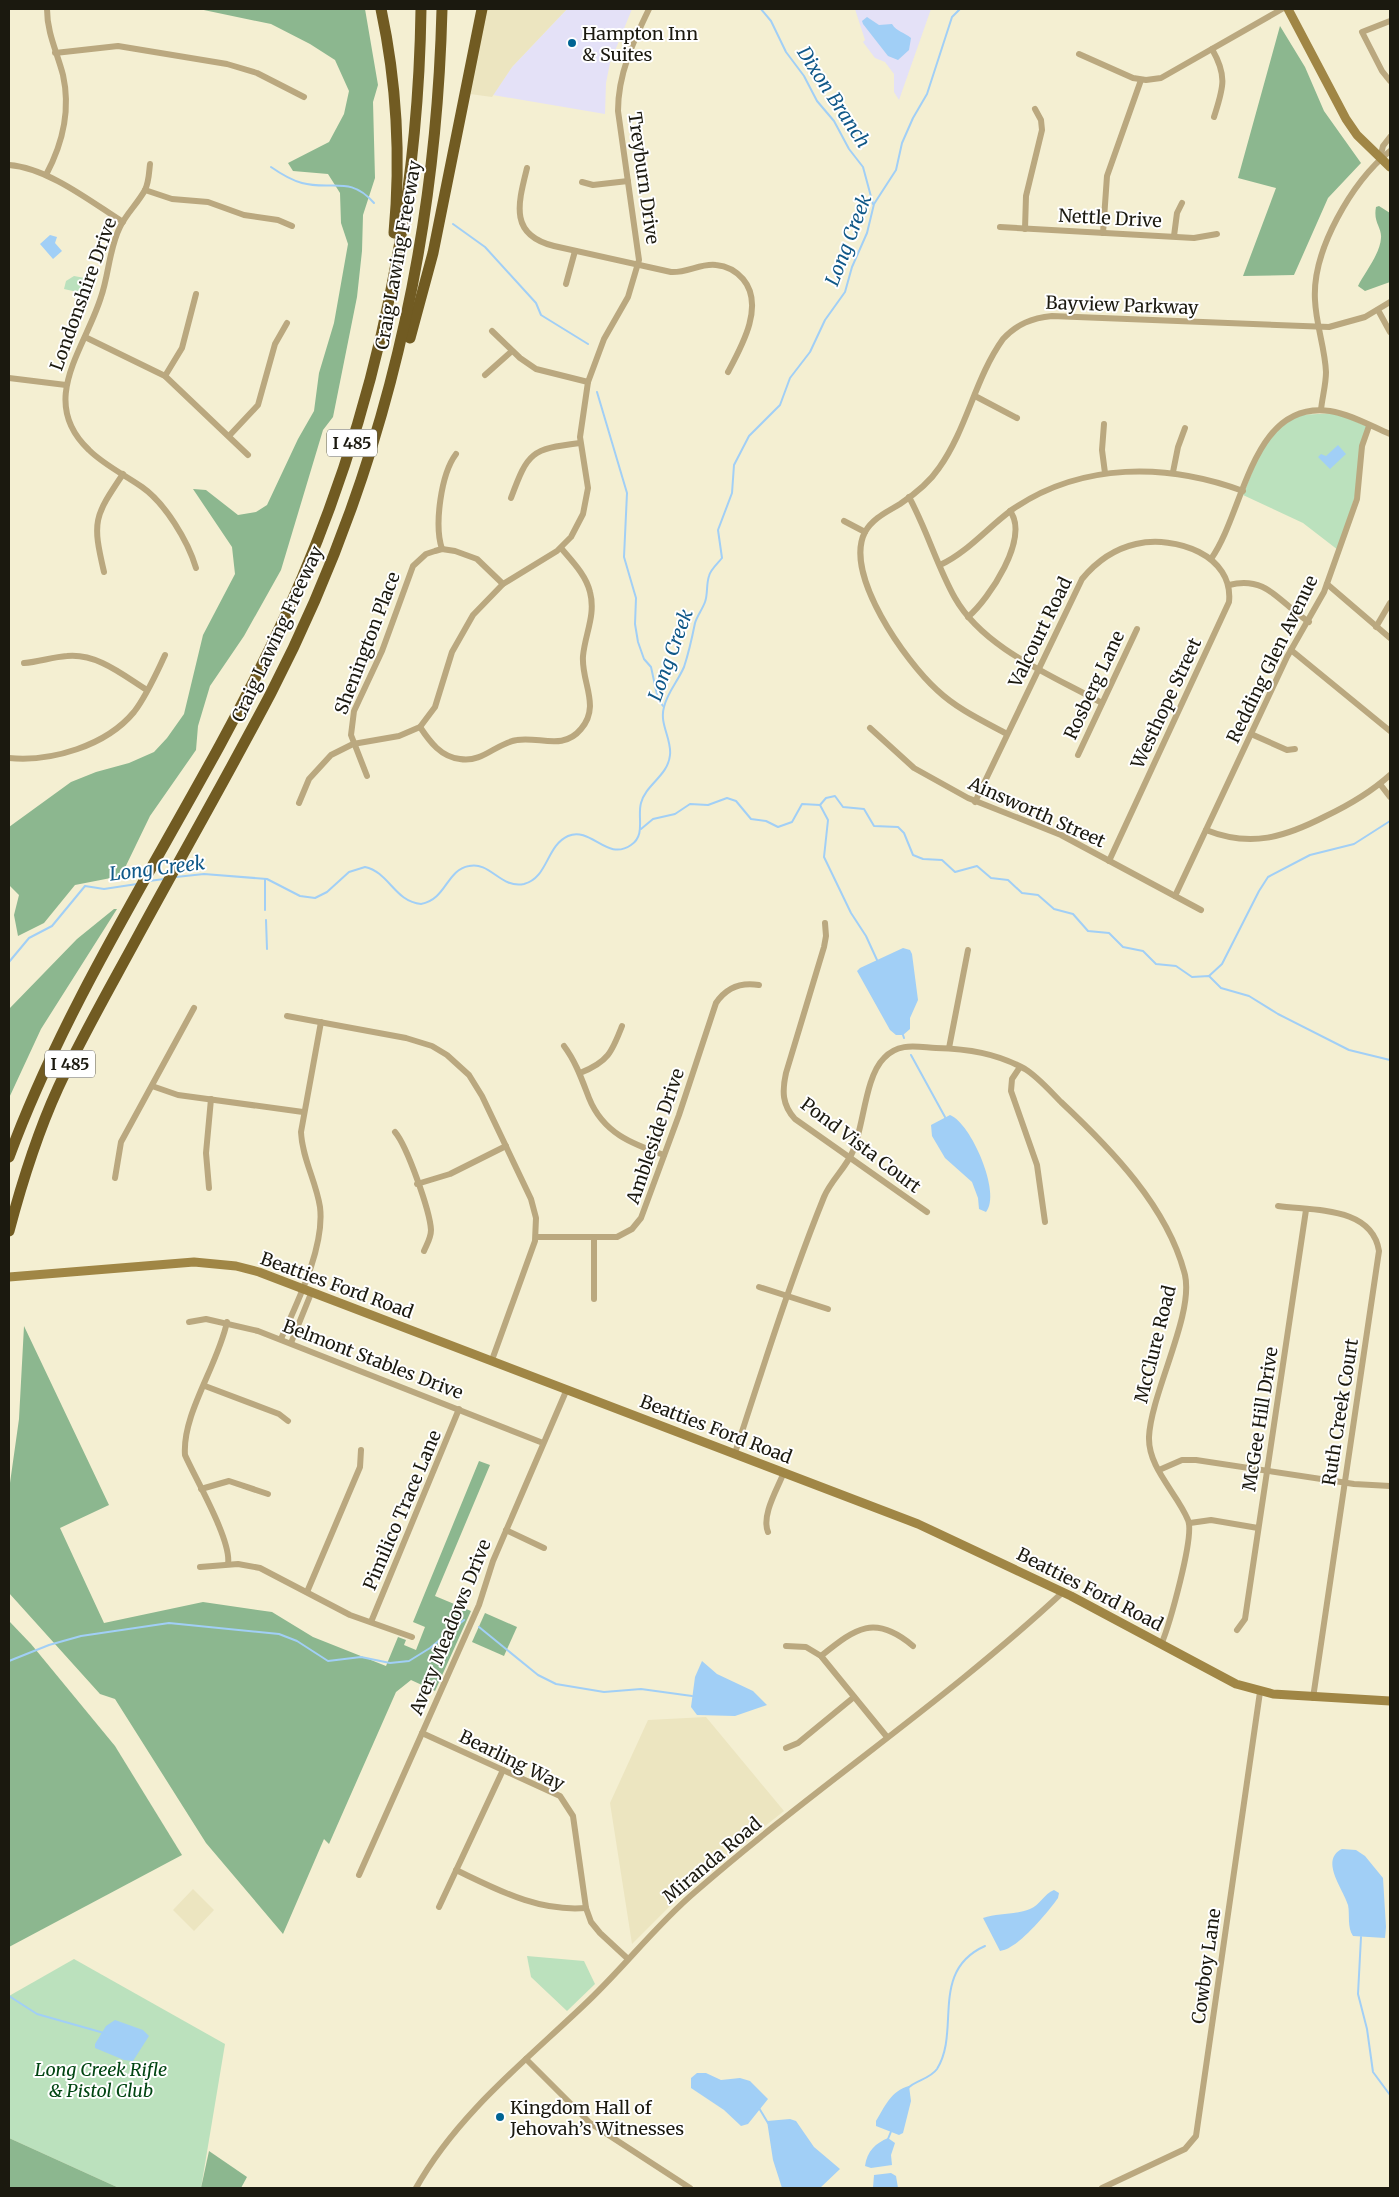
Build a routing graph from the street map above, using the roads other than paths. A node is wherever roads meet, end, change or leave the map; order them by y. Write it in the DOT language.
graph roads {
  1 [pos="47,9"];
  2 [pos="381,9"];
  3 [pos="421,9"];
  4 [pos="442,9"];
  5 [pos="482,9"];
  6 [pos="649,9"];
  7 [pos="1282,9"];
  8 [pos="1288,9"];
  9 [pos="1390,21"];
  10 [pos="1212,49"];
  11 [pos="55,53"];
  12 [pos="1079,54"];
  13 [pos="1141,80"];
  14 [pos="1390,81"];
  15 [pos="304,97"];
  16 [pos="1035,109"];
  17 [pos="1214,118"];
  18 [pos="1390,137"];
  19 [pos="1390,151"];
  20 [pos="1380,158"];
  21 [pos="150,164"];
  22 [pos="9,165"];
  23 [pos="1390,167"];
  24 [pos="527,168"];
  25 [pos="46,175"];
  26 [pos="628,181"];
  27 [pos="582,182"];
  28 [pos="145,190"];
  29 [pos="1182,203"];
  30 [pos="123,222"];
  31 [pos="292,226"];
  32 [pos="1000,227"];
  33 [pos="1025,229"];
  34 [pos="1103,233"];
  35 [pos="1218,234"];
  36 [pos="1174,236"];
  37 [pos="575,251"];
  38 [pos="639,264"];
  39 [pos="566,284"];
  40 [pos="196,294"];
  41 [pos="1390,302"];
  42 [pos="1378,310"];
  43 [pos="386,316"];
  44 [pos="287,323"];
  45 [pos="1319,327"];
  46 [pos="492,331"];
  47 [pos="1390,332"];
  48 [pos="84,337"];
  49 [pos="512,351"];
  50 [pos="728,372"];
  51 [pos="485,375"];
  52 [pos="165,376"];
  53 [pos="9,378"];
  54 [pos="588,382"];
  55 [pos="66,385"];
  56 [pos="389,391"];
  57 [pos="975,396"];
  58 [pos="1321,410"];
  59 [pos="1017,418"];
  60 [pos="1104,424"];
  61 [pos="1369,426"];
  62 [pos="1185,428"];
  63 [pos="1390,434"];
  64 [pos="229,436"];
  65 [pos="580,443"];
  66 [pos="456,454"];
  67 [pos="248,455"];
  68 [pos="1173,472"];
  69 [pos="1105,473"];
  70 [pos="123,474"];
  71 [pos="1243,492"];
  72 [pos="909,497"];
  73 [pos="511,498"];
  74 [pos="1010,511"];
  75 [pos="844,521"];
  76 [pos="865,532"];
  77 [pos="561,548"];
  78 [pos="442,549"];
  79 [pos="1211,560"];
  80 [pos="940,565"];
  81 [pos="196,568"];
  82 [pos="104,572"];
  83 [pos="503,584"];
  84 [pos="1327,584"];
  85 [pos="1229,585"];
  86 [pos="1390,603"];
  87 [pos="968,617"];
  88 [pos="1308,622"];
  89 [pos="1376,627"];
  90 [pos="1137,629"];
  91 [pos="1390,638"];
  92 [pos="1291,650"];
  93 [pos="165,655"];
  94 [pos="24,663"];
  95 [pos="1038,668"];
  96 [pos="147,690"];
  97 [pos="1102,703"];
  98 [pos="420,727"];
  99 [pos="870,728"];
  100 [pos="1390,730"];
  101 [pos="1007,734"];
  102 [pos="1251,734"];
  103 [pos="353,744"];
  104 [pos="1295,748"];
  105 [pos="1078,755"];
  106 [pos="9,758"];
  107 [pos="1390,775"];
  108 [pos="367,776"];
  109 [pos="1380,784"];
  110 [pos="1390,797"];
  111 [pos="975,802"];
  112 [pos="299,803"];
  113 [pos="1206,830"];
  114 [pos="1109,861"];
  115 [pos="1175,896"];
  116 [pos="1201,910"];
  117 [pos="825,923"];
  118 [pos="968,950"];
  119 [pos="759,985"];
  120 [pos="194,1008"];
  121 [pos="287,1016"];
  122 [pos="321,1022"];
  123 [pos="622,1026"];
  124 [pos="564,1046"];
  125 [pos="949,1048"];
  126 [pos="1020,1067"];
  127 [pos="580,1073"];
  128 [pos="152,1086"];
  129 [pos="211,1100"];
  130 [pos="303,1112"];
  131 [pos="395,1132"];
  132 [pos="506,1146"];
  133 [pos="664,1155"];
  134 [pos="9,1157"];
  135 [pos="849,1158"];
  136 [pos="115,1178"];
  137 [pos="417,1184"];
  138 [pos="209,1188"];
  139 [pos="1278,1206"];
  140 [pos="1306,1210"];
  141 [pos="927,1212"];
  142 [pos="1045,1222"];
  143 [pos="9,1231"];
  144 [pos="536,1237"];
  145 [pos="594,1238"];
  146 [pos="424,1252"];
  147 [pos="9,1277"];
  148 [pos="759,1287"];
  149 [pos="308,1289"];
  150 [pos="788,1296"];
  151 [pos="594,1298"];
  152 [pos="828,1309"];
  153 [pos="189,1322"];
  154 [pos="227,1322"];
  155 [pos="281,1339"];
  156 [pos="291,1343"];
  157 [pos="492,1360"];
  158 [pos="205,1386"];
  159 [pos="567,1389"];
  160 [pos="459,1409"];
  161 [pos="288,1421"];
  162 [pos="543,1442"];
  163 [pos="361,1450"];
  164 [pos="735,1453"];
  165 [pos="1160,1470"];
  166 [pos="1267,1471"];
  167 [pos="784,1472"];
  168 [pos="1345,1482"];
  169 [pos="1390,1486"];
  170 [pos="200,1489"];
  171 [pos="268,1494"];
  172 [pos="1190,1523"];
  173 [pos="1258,1528"];
  174 [pos="506,1530"];
  175 [pos="768,1532"];
  176 [pos="544,1548"];
  177 [pos="228,1564"];
  178 [pos="200,1567"];
  179 [pos="307,1592"];
  180 [pos="1063,1592"];
  181 [pos="372,1622"];
  182 [pos="1237,1630"];
  183 [pos="412,1637"];
  184 [pos="1161,1645"];
  185 [pos="786,1646"];
  186 [pos="913,1646"];
  187 [pos="821,1656"];
  188 [pos="1260,1692"];
  189 [pos="854,1697"];
  190 [pos="1312,1698"];
  191 [pos="1390,1702"];
  192 [pos="422,1733"];
  193 [pos="887,1737"];
  194 [pos="786,1748"];
  195 [pos="503,1770"];
  196 [pos="456,1870"];
  197 [pos="359,1875"];
  198 [pos="439,1907"];
  199 [pos="586,1908"];
  200 [pos="628,1959"];
  201 [pos="526,2059"];
  202 [pos="416,2188"];
  203 [pos="690,2188"];
  204 [pos="1102,2188"];
  1 -- 11 [label="street"];
  2 -- 43 [label="highway"];
  3 -- 43 [label="highway, Craig Lawing Freeway / I 485"];
  4 -- 56 [label="highway, Craig Lawing Freeway / I 485"];
  5 -- 56 [label="highway"];
  6 -- 26 [label="street, Treyburn Drive"];
  7 -- 10 [label="street"];
  8 -- 20 [label="main road"];
  9 -- 14 [label="street"];
  10 -- 13 [label="street"];
  10 -- 17 [label="street"];
  11 -- 15 [label="street"];
  11 -- 25 [label="street"];
  12 -- 13 [label="street"];
  13 -- 34 [label="street"];
  16 -- 33 [label="street"];
  18 -- 20 [label="street"];
  19 -- 20 [label="street"];
  20 -- 23 [label="main road"];
  20 -- 45 [label="street"];
  21 -- 28 [label="street, Londonshire Drive"];
  22 -- 25 [label="street"];
  24 -- 37 [label="street"];
  25 -- 30 [label="street"];
  26 -- 27 [label="street"];
  26 -- 38 [label="street, Treyburn Drive"];
  28 -- 30 [label="street, Londonshire Drive"];
  28 -- 31 [label="street"];
  29 -- 36 [label="street"];
  30 -- 48 [label="street, Londonshire Drive"];
  32 -- 33 [label="street, Nettle Drive"];
  33 -- 34 [label="street, Nettle Drive"];
  34 -- 36 [label="street, Nettle Drive"];
  35 -- 36 [label="street, Nettle Drive"];
  37 -- 38 [label="street"];
  37 -- 39 [label="street"];
  38 -- 50 [label="street"];
  38 -- 54 [label="street, Treyburn Drive"];
  40 -- 52 [label="street"];
  41 -- 42 [label="street, Bayview Parkway"];
  42 -- 45 [label="street, Bayview Parkway"];
  42 -- 47 [label="street"];
  43 -- 134 [label="highway, Craig Lawing Freeway / I 485"];
  44 -- 64 [label="street"];
  45 -- 57 [label="street, Bayview Parkway"];
  45 -- 58 [label="street"];
  46 -- 49 [label="street"];
  48 -- 52 [label="street"];
  48 -- 55 [label="street, Londonshire Drive"];
  49 -- 51 [label="street"];
  49 -- 54 [label="street"];
  52 -- 64 [label="street"];
  53 -- 55 [label="street"];
  54 -- 65 [label="street, Treyburn Drive"];
  55 -- 70 [label="street, Londonshire Drive"];
  56 -- 143 [label="highway, Craig Lawing Freeway / I 485"];
  57 -- 59 [label="street"];
  57 -- 72 [label="street, Bayview Parkway"];
  58 -- 61 [label="street"];
  58 -- 71 [label="street"];
  60 -- 69 [label="street"];
  61 -- 63 [label="street"];
  61 -- 84 [label="street, Redding Glen Avenue"];
  62 -- 68 [label="street"];
  64 -- 67 [label="street"];
  65 -- 73 [label="street"];
  65 -- 77 [label="street, Treyburn Drive"];
  66 -- 78 [label="street"];
  68 -- 69 [label="street"];
  68 -- 71 [label="street"];
  69 -- 74 [label="street"];
  70 -- 81 [label="street, Londonshire Drive"];
  70 -- 82 [label="street"];
  71 -- 79 [label="street"];
  72 -- 76 [label="street, Bayview Parkway"];
  72 -- 80 [label="street"];
  74 -- 80 [label="street"];
  74 -- 87 [label="street"];
  75 -- 76 [label="street"];
  76 -- 101 [label="street, Bayview Parkway"];
  77 -- 83 [label="street, Treyburn Drive"];
  77 -- 98 [label="street"];
  78 -- 83 [label="street"];
  78 -- 103 [label="street, Shenington Place"];
  79 -- 85 [label="street"];
  79 -- 95 [label="street, Valcourt Road"];
  80 -- 87 [label="street"];
  83 -- 98 [label="street, Treyburn Drive"];
  84 -- 88 [label="street, Redding Glen Avenue"];
  84 -- 89 [label="street"];
  85 -- 88 [label="street"];
  85 -- 114 [label="street, Westhope Street"];
  86 -- 89 [label="street"];
  87 -- 95 [label="street"];
  88 -- 92 [label="street, Redding Glen Avenue"];
  89 -- 91 [label="street"];
  90 -- 97 [label="street, Rosberg Lane"];
  92 -- 100 [label="street"];
  92 -- 102 [label="street, Redding Glen Avenue"];
  93 -- 96 [label="street"];
  94 -- 96 [label="street"];
  95 -- 97 [label="street"];
  95 -- 101 [label="street, Valcourt Road"];
  96 -- 106 [label="street"];
  97 -- 105 [label="street, Rosberg Lane"];
  98 -- 103 [label="street"];
  99 -- 111 [label="street, Ainsworth Street"];
  101 -- 111 [label="street, Valcourt Road"];
  102 -- 104 [label="street"];
  102 -- 113 [label="street, Redding Glen Avenue"];
  103 -- 108 [label="street, Shenington Place"];
  103 -- 112 [label="street"];
  107 -- 109 [label="street"];
  109 -- 110 [label="street"];
  109 -- 113 [label="street"];
  111 -- 114 [label="street, Ainsworth Street"];
  113 -- 115 [label="street, Redding Glen Avenue"];
  114 -- 115 [label="street, Ainsworth Street"];
  115 -- 116 [label="street, Ainsworth Street"];
  117 -- 135 [label="street, Pond Vista Court"];
  118 -- 125 [label="street"];
  119 -- 133 [label="street, Ambleside Drive"];
  120 -- 128 [label="street"];
  121 -- 122 [label="street"];
  122 -- 130 [label="street"];
  122 -- 132 [label="street"];
  123 -- 127 [label="street"];
  124 -- 127 [label="street"];
  125 -- 126 [label="street, McClure Road"];
  125 -- 135 [label="street, McClure Road"];
  126 -- 142 [label="street"];
  126 -- 165 [label="street, McClure Road"];
  127 -- 133 [label="street"];
  128 -- 129 [label="street"];
  128 -- 136 [label="street"];
  129 -- 130 [label="street"];
  129 -- 138 [label="street"];
  130 -- 149 [label="street"];
  131 -- 137 [label="street"];
  132 -- 137 [label="street"];
  132 -- 144 [label="street"];
  133 -- 145 [label="street, Ambleside Drive"];
  135 -- 141 [label="street, Pond Vista Court"];
  135 -- 150 [label="street, McClure Road"];
  137 -- 146 [label="street"];
  139 -- 140 [label="street, Ruth Creek Court"];
  140 -- 166 [label="street, McGee Hill Drive"];
  140 -- 168 [label="street, Ruth Creek Court"];
  144 -- 145 [label="street, Ambleside Drive"];
  144 -- 157 [label="street"];
  145 -- 151 [label="street"];
  147 -- 149 [label="main road, Beatties Ford Road"];
  148 -- 150 [label="street"];
  149 -- 155 [label="street"];
  149 -- 156 [label="street"];
  149 -- 157 [label="main road, Beatties Ford Road"];
  150 -- 152 [label="street"];
  150 -- 164 [label="street, McClure Road"];
  153 -- 154 [label="street, Belmont Stables Drive"];
  154 -- 155 [label="street, Belmont Stables Drive"];
  154 -- 158 [label="street"];
  155 -- 156 [label="street, Belmont Stables Drive"];
  156 -- 160 [label="street, Belmont Stables Drive"];
  157 -- 159 [label="main road, Beatties Ford Road"];
  158 -- 161 [label="street"];
  158 -- 170 [label="street"];
  159 -- 162 [label="street, Avery Meadows Drive"];
  159 -- 164 [label="main road, Beatties Ford Road"];
  160 -- 162 [label="street, Belmont Stables Drive"];
  160 -- 181 [label="street, Pimilico Trace Lane"];
  162 -- 174 [label="street, Avery Meadows Drive"];
  163 -- 179 [label="street"];
  164 -- 167 [label="main road, Beatties Ford Road"];
  165 -- 166 [label="street"];
  165 -- 172 [label="street, McClure Road"];
  166 -- 168 [label="street"];
  166 -- 173 [label="street, McGee Hill Drive"];
  167 -- 175 [label="street"];
  167 -- 180 [label="main road, Beatties Ford Road"];
  168 -- 169 [label="street"];
  168 -- 190 [label="street, Ruth Creek Court"];
  170 -- 171 [label="street"];
  170 -- 177 [label="street"];
  172 -- 173 [label="street"];
  172 -- 184 [label="street"];
  173 -- 182 [label="street, McGee Hill Drive"];
  174 -- 176 [label="street"];
  174 -- 192 [label="street, Avery Meadows Drive"];
  177 -- 178 [label="street"];
  177 -- 179 [label="street"];
  179 -- 181 [label="street"];
  180 -- 184 [label="main road, Beatties Ford Road"];
  180 -- 193 [label="street, Miranda Road"];
  181 -- 183 [label="street"];
  184 -- 188 [label="main road, Beatties Ford Road"];
  185 -- 187 [label="street"];
  186 -- 187 [label="street"];
  187 -- 189 [label="street"];
  188 -- 190 [label="main road, Beatties Ford Road"];
  188 -- 204 [label="street, Cowboy Lane"];
  189 -- 193 [label="street"];
  189 -- 194 [label="street"];
  190 -- 191 [label="main road, Beatties Ford Road"];
  192 -- 195 [label="street, Bearling Way"];
  192 -- 197 [label="street, Avery Meadows Drive"];
  193 -- 200 [label="street, Miranda Road"];
  195 -- 196 [label="street"];
  195 -- 199 [label="street, Bearling Way"];
  196 -- 198 [label="street"];
  196 -- 199 [label="street"];
  199 -- 200 [label="street, Bearling Way"];
  200 -- 201 [label="street, Miranda Road"];
  201 -- 202 [label="street, Miranda Road"];
  201 -- 203 [label="street"];
}
